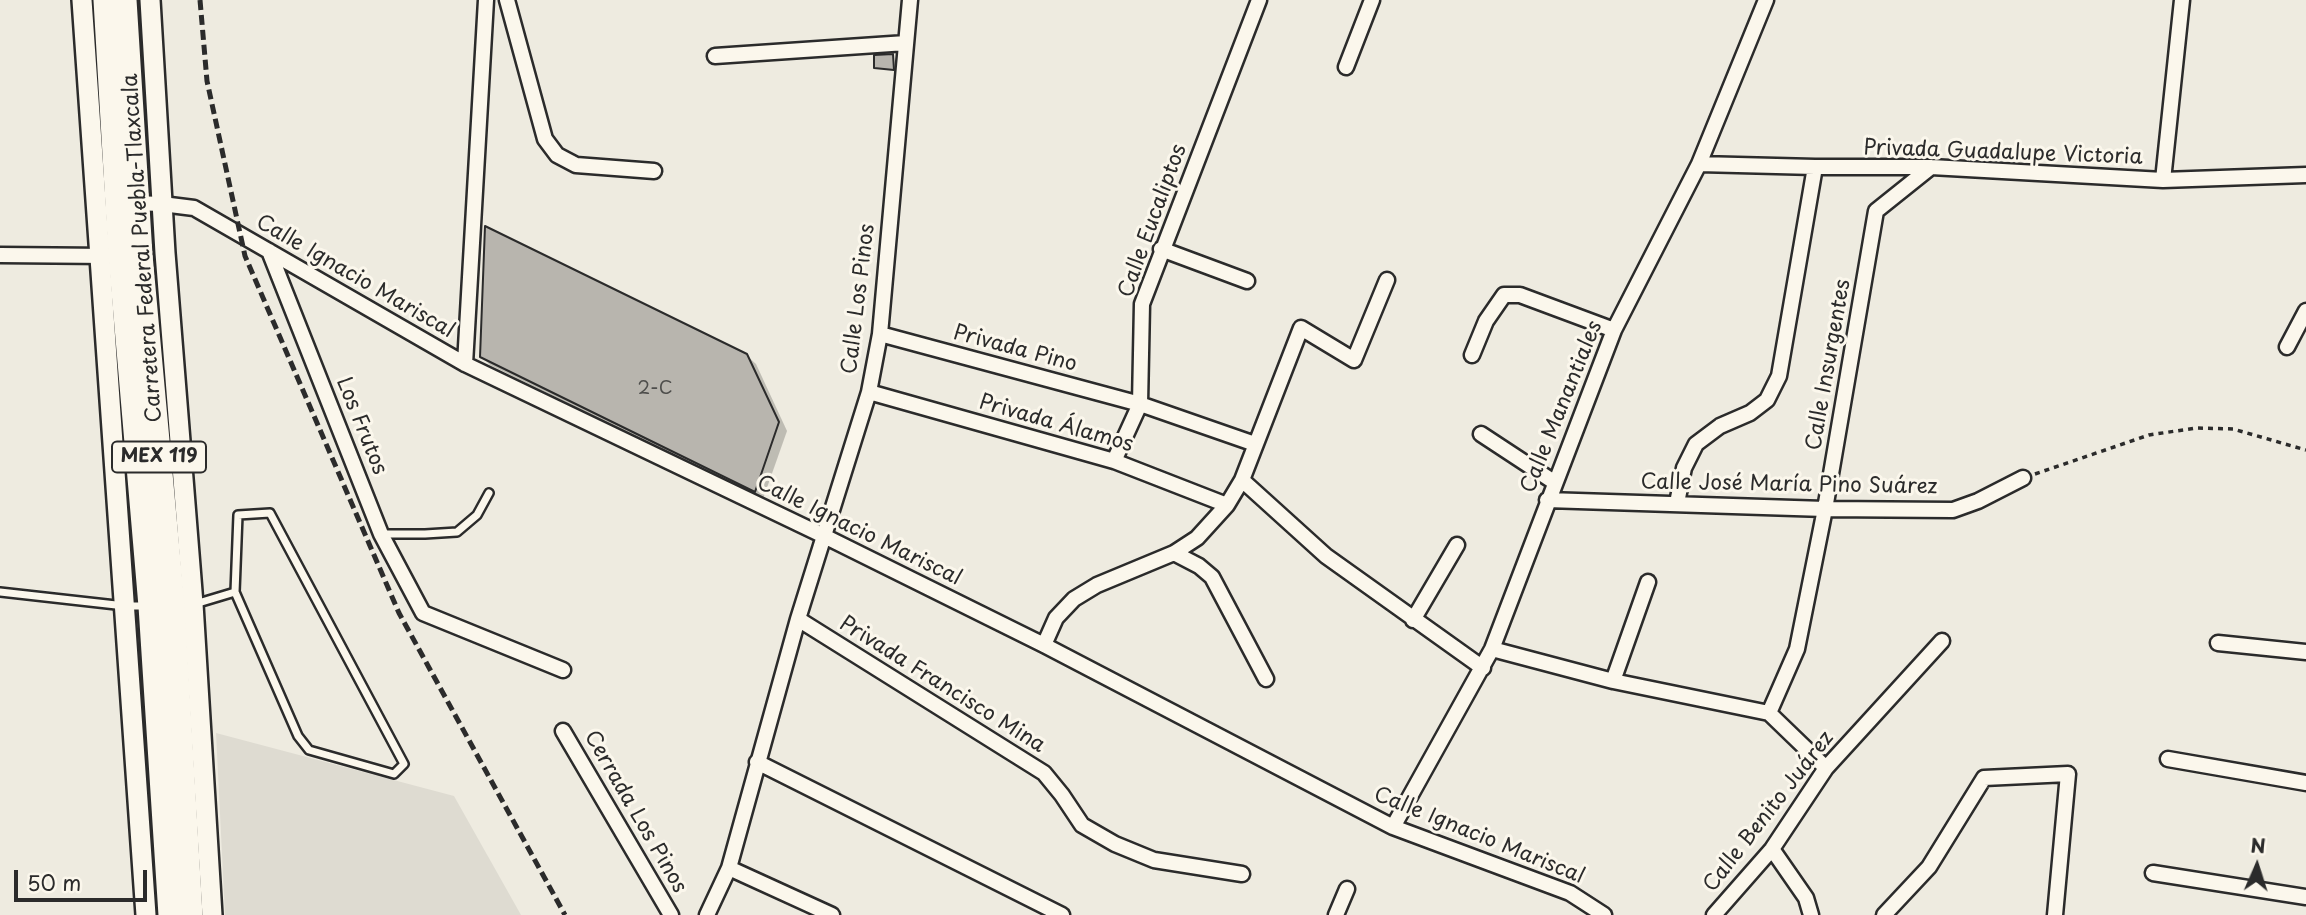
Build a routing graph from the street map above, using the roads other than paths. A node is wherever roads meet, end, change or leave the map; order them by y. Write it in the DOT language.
graph roads {
  1 [pos="82,0"];
  2 [pos="105,0"];
  3 [pos="125,0"];
  4 [pos="150,0"];
  5 [pos="485,0"];
  6 [pos="507,0"];
  7 [pos="910,0"];
  8 [pos="1259,0"];
  9 [pos="1372,0"];
  10 [pos="1766,0"];
  11 [pos="2182,0"];
  12 [pos="906,43"];
  13 [pos="715,56"];
  14 [pos="1346,67"];
  15 [pos="1699,164"];
  16 [pos="1815,167"];
  17 [pos="1931,167"];
  18 [pos="654,171"];
  19 [pos="2306,175"];
  20 [pos="2162,180"];
  21 [pos="117,203"];
  22 [pos="162,204"];
  23 [pos="1161,249"];
  24 [pos="269,251"];
  25 [pos="165,253"];
  26 [pos="0,255"];
  27 [pos="120,256"];
  28 [pos="1387,280"];
  29 [pos="1247,281"];
  30 [pos="2306,312"];
  31 [pos="1614,330"];
  32 [pos="880,334"];
  33 [pos="2287,347"];
  34 [pos="1472,355"];
  35 [pos="465,365"];
  36 [pos="869,392"];
  37 [pos="1140,404"];
  38 [pos="1481,434"];
  39 [pos="1255,444"];
  40 [pos="1114,461"];
  41 [pos="2023,478"];
  42 [pos="1242,480"];
  43 [pos="1554,482"];
  44 [pos="488,493"];
  45 [pos="1547,500"];
  46 [pos="1677,503"];
  47 [pos="1227,505"];
  48 [pos="1825,509"];
  49 [pos="381,534"];
  50 [pos="824,536"];
  51 [pos="1457,545"];
  52 [pos="1174,553"];
  53 [pos="1648,582"];
  54 [pos="0,592"];
  55 [pos="236,593"];
  56 [pos="172,605"];
  57 [pos="125,606"];
  58 [pos="798,619"];
  59 [pos="1413,620"];
  60 [pos="1941,641"];
  61 [pos="2218,643"];
  62 [pos="1044,645"];
  63 [pos="1492,649"];
  64 [pos="2306,652"];
  65 [pos="1483,668"];
  66 [pos="563,670"];
  67 [pos="1266,678"];
  68 [pos="1613,681"];
  69 [pos="1769,713"];
  70 [pos="563,731"];
  71 [pos="2168,759"];
  72 [pos="757,762"];
  73 [pos="1826,768"];
  74 [pos="2306,783"];
  75 [pos="1393,827"];
  76 [pos="1772,849"];
  77 [pos="729,868"];
  78 [pos="2153,873"];
  79 [pos="1242,874"];
  80 [pos="1346,889"];
  81 [pos="2306,897"];
  82 [pos="146,915"];
  83 [pos="170,915"];
  84 [pos="191,915"];
  85 [pos="212,915"];
  86 [pos="671,915"];
  87 [pos="707,915"];
  88 [pos="832,915"];
  89 [pos="1062,915"];
  90 [pos="1336,915"];
  91 [pos="1604,915"];
  92 [pos="1714,915"];
  93 [pos="1811,915"];
  94 [pos="1884,915"];
  95 [pos="2054,915"];
  1 -- 21 [label="main road, Carretera Federal Puebla-Tlaxcala"];
  2 -- 21 [label="main road, Carretera Federal Puebla-Tlaxcala / MEX 119"];
  3 -- 21 [label="main road, Carretera Federal Puebla-Tlaxcala / MEX 119"];
  4 -- 22 [label="main road, Carretera Federal Puebla-Tlaxcala"];
  5 -- 35 [label="street"];
  6 -- 18 [label="street"];
  7 -- 12 [label="street, Calle Los Pinos"];
  8 -- 23 [label="street, Calle Eucaliptos"];
  9 -- 14 [label="street"];
  10 -- 15 [label="street, Calle Manantiales"];
  11 -- 20 [label="street"];
  12 -- 13 [label="street"];
  12 -- 32 [label="street, Calle Los Pinos"];
  15 -- 16 [label="street, Privada Guadalupe Victoria"];
  15 -- 31 [label="street, Calle Manantiales"];
  16 -- 17 [label="street, Privada Guadalupe Victoria"];
  16 -- 46 [label="street"];
  17 -- 20 [label="street, Privada Guadalupe Victoria"];
  17 -- 48 [label="street, Calle Insurgentes"];
  19 -- 20 [label="street, Privada Guadalupe Victoria"];
  21 -- 22 [label="street, Calle Ignacio Mariscal"];
  21 -- 27 [label="main road, Carretera Federal Puebla-Tlaxcala / MEX 119"];
  22 -- 24 [label="street, Calle Ignacio Mariscal"];
  22 -- 25 [label="main road, Carretera Federal Puebla-Tlaxcala"];
  23 -- 29 [label="street"];
  23 -- 37 [label="street, Calle Eucaliptos"];
  24 -- 35 [label="street, Calle Ignacio Mariscal"];
  24 -- 49 [label="street, Los Frutos"];
  25 -- 27 [label="street"];
  25 -- 56 [label="main road, Carretera Federal Puebla-Tlaxcala"];
  26 -- 27 [label="street"];
  27 -- 56 [label="main road, Carretera Federal Puebla-Tlaxcala / MEX 119"];
  27 -- 57 [label="main road, Carretera Federal Puebla-Tlaxcala"];
  28 -- 39 [label="street"];
  30 -- 33 [label="street"];
  31 -- 34 [label="street"];
  31 -- 43 [label="street, Calle Manantiales"];
  32 -- 36 [label="street, Calle Los Pinos"];
  32 -- 37 [label="street, Privada Pino"];
  35 -- 50 [label="street, Calle Ignacio Mariscal"];
  36 -- 40 [label="street, Privada Álamos"];
  36 -- 50 [label="street, Calle Los Pinos"];
  37 -- 39 [label="street, Privada Pino"];
  37 -- 40 [label="street, Calle Eucaliptos"];
  38 -- 43 [label="street"];
  39 -- 42 [label="street"];
  40 -- 47 [label="street, Privada Álamos"];
  41 -- 48 [label="street, Calle José María Pino Suárez"];
  42 -- 47 [label="street"];
  42 -- 59 [label="street"];
  43 -- 45 [label="street, Calle Manantiales"];
  44 -- 49 [label="lane"];
  45 -- 46 [label="street, Calle José María Pino Suárez"];
  45 -- 63 [label="street, Calle Manantiales"];
  46 -- 48 [label="street, Calle José María Pino Suárez"];
  47 -- 52 [label="street"];
  48 -- 69 [label="street, Calle Insurgentes"];
  49 -- 66 [label="street, Los Frutos"];
  50 -- 58 [label="street, Calle Los Pinos"];
  50 -- 62 [label="street, Calle Ignacio Mariscal"];
  51 -- 59 [label="street"];
  52 -- 62 [label="street"];
  52 -- 67 [label="street"];
  53 -- 68 [label="street"];
  54 -- 57 [label="lane"];
  55 -- 55 [label="lane"];
  55 -- 56 [label="lane"];
  56 -- 57 [label="lane"];
  56 -- 83 [label="main road, Carretera Federal Puebla-Tlaxcala / MEX 119"];
  56 -- 84 [label="main road, Carretera Federal Puebla-Tlaxcala / MEX 119"];
  56 -- 85 [label="main road, Carretera Federal Puebla-Tlaxcala"];
  57 -- 82 [label="main road, Carretera Federal Puebla-Tlaxcala"];
  58 -- 72 [label="street, Calle Los Pinos"];
  58 -- 79 [label="street, Privada Francisco Mina"];
  59 -- 65 [label="street"];
  60 -- 73 [label="street, Calle Benito Juárez"];
  61 -- 64 [label="street"];
  62 -- 75 [label="street, Calle Ignacio Mariscal"];
  63 -- 65 [label="street, Calle Manantiales"];
  63 -- 68 [label="street"];
  65 -- 75 [label="street, Calle Manantiales"];
  68 -- 69 [label="street"];
  69 -- 73 [label="street"];
  70 -- 86 [label="street, Cerrada Los Pinos"];
  71 -- 74 [label="street"];
  72 -- 77 [label="street, Calle Los Pinos"];
  72 -- 89 [label="street"];
  73 -- 76 [label="street, Calle Benito Juárez"];
  75 -- 91 [label="street, Calle Ignacio Mariscal"];
  76 -- 92 [label="street, Calle Benito Juárez"];
  76 -- 93 [label="street"];
  77 -- 87 [label="street, Calle Los Pinos"];
  77 -- 88 [label="street"];
  78 -- 81 [label="street"];
  80 -- 90 [label="street"];
  94 -- 95 [label="street"];
}
